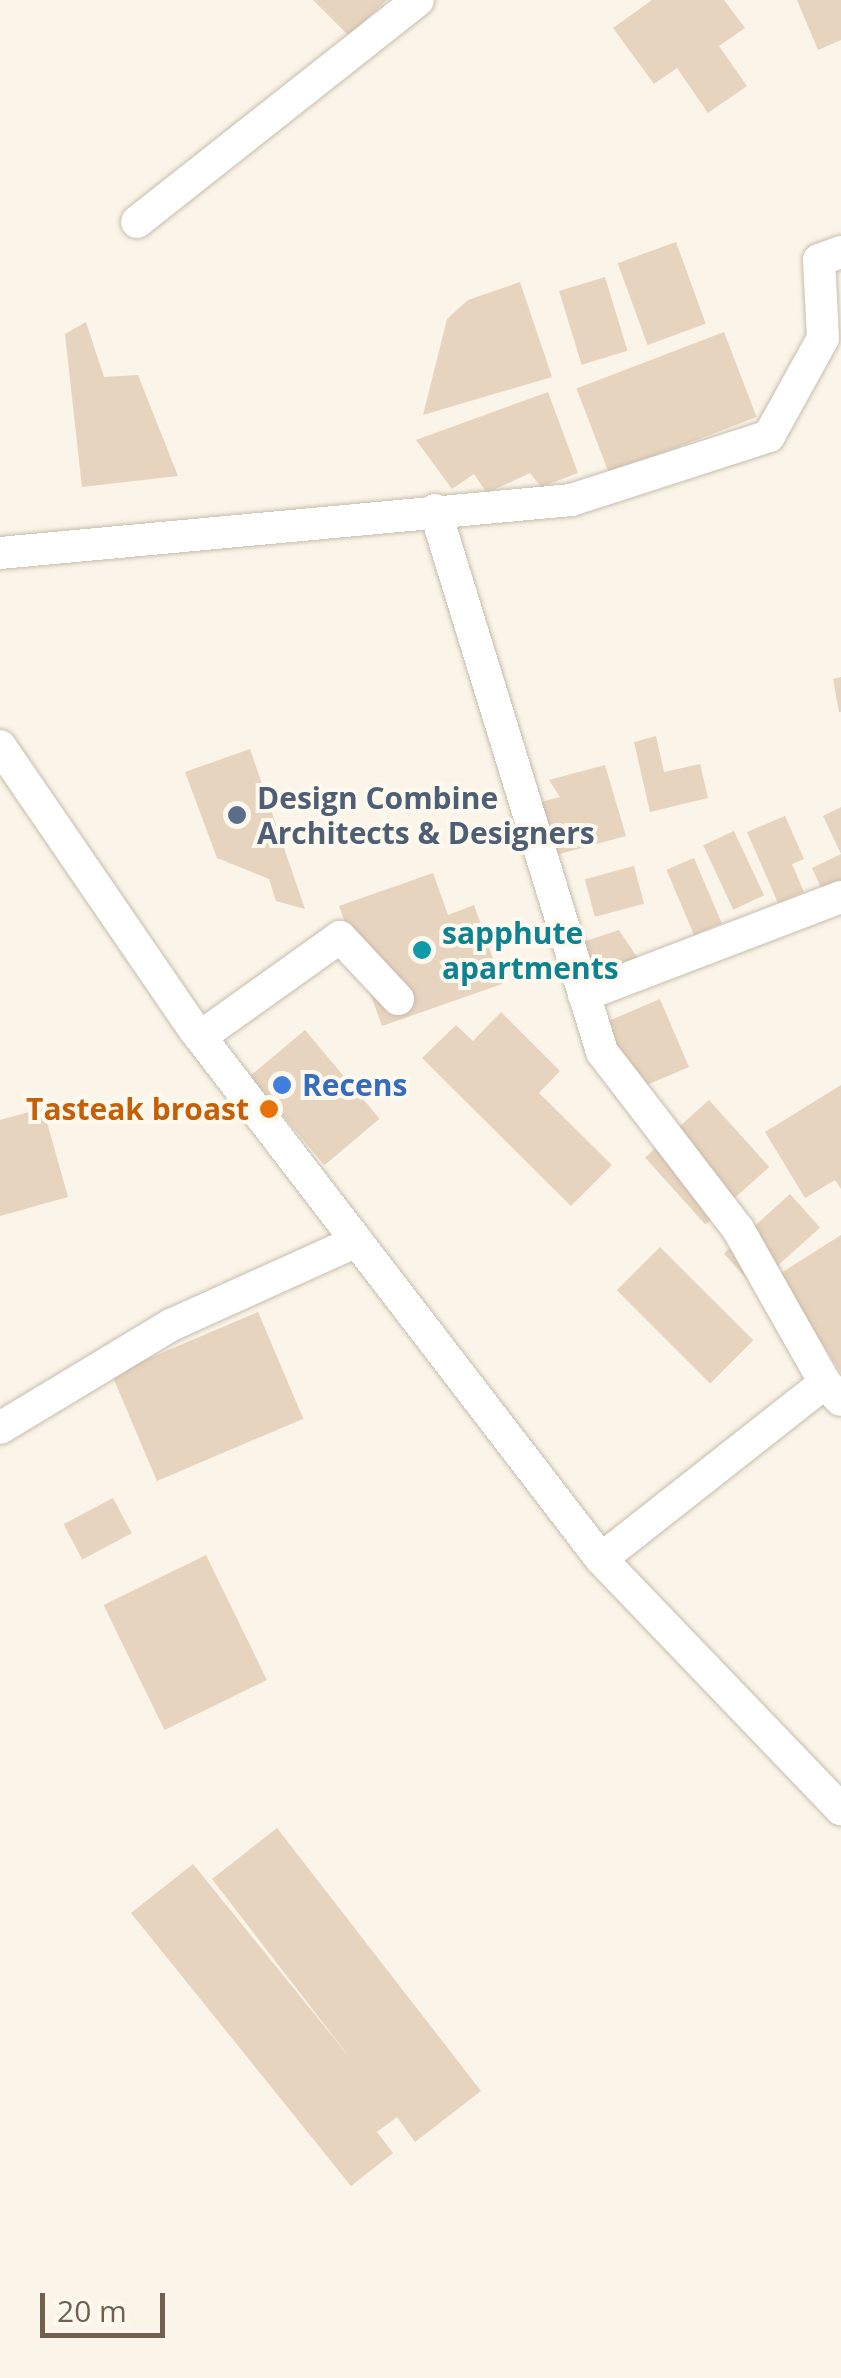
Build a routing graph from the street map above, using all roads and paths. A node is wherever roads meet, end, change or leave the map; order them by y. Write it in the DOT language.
graph roads {
  1 [pos="418,0"];
  2 [pos="138,222"];
  3 [pos="841,252"];
  4 [pos="435,510"];
  5 [pos="0,552"];
  6 [pos="0,746"];
  7 [pos="841,897"];
  8 [pos="584,995"];
  9 [pos="398,999"];
  10 [pos="200,1036"];
  11 [pos="358,1241"];
  12 [pos="833,1392"];
  13 [pos="0,1428"];
  14 [pos="600,1559"];
  15 [pos="841,1809"];
  1 -- 2 [label="street"];
  3 -- 4 [label="street"];
  4 -- 5 [label="street"];
  4 -- 8 [label="street"];
  6 -- 10 [label="street"];
  7 -- 8 [label="street"];
  8 -- 12 [label="street"];
  9 -- 10 [label="street"];
  10 -- 11 [label="street"];
  11 -- 13 [label="street"];
  11 -- 14 [label="street"];
  12 -- 14 [label="street"];
  14 -- 15 [label="street"];
}
